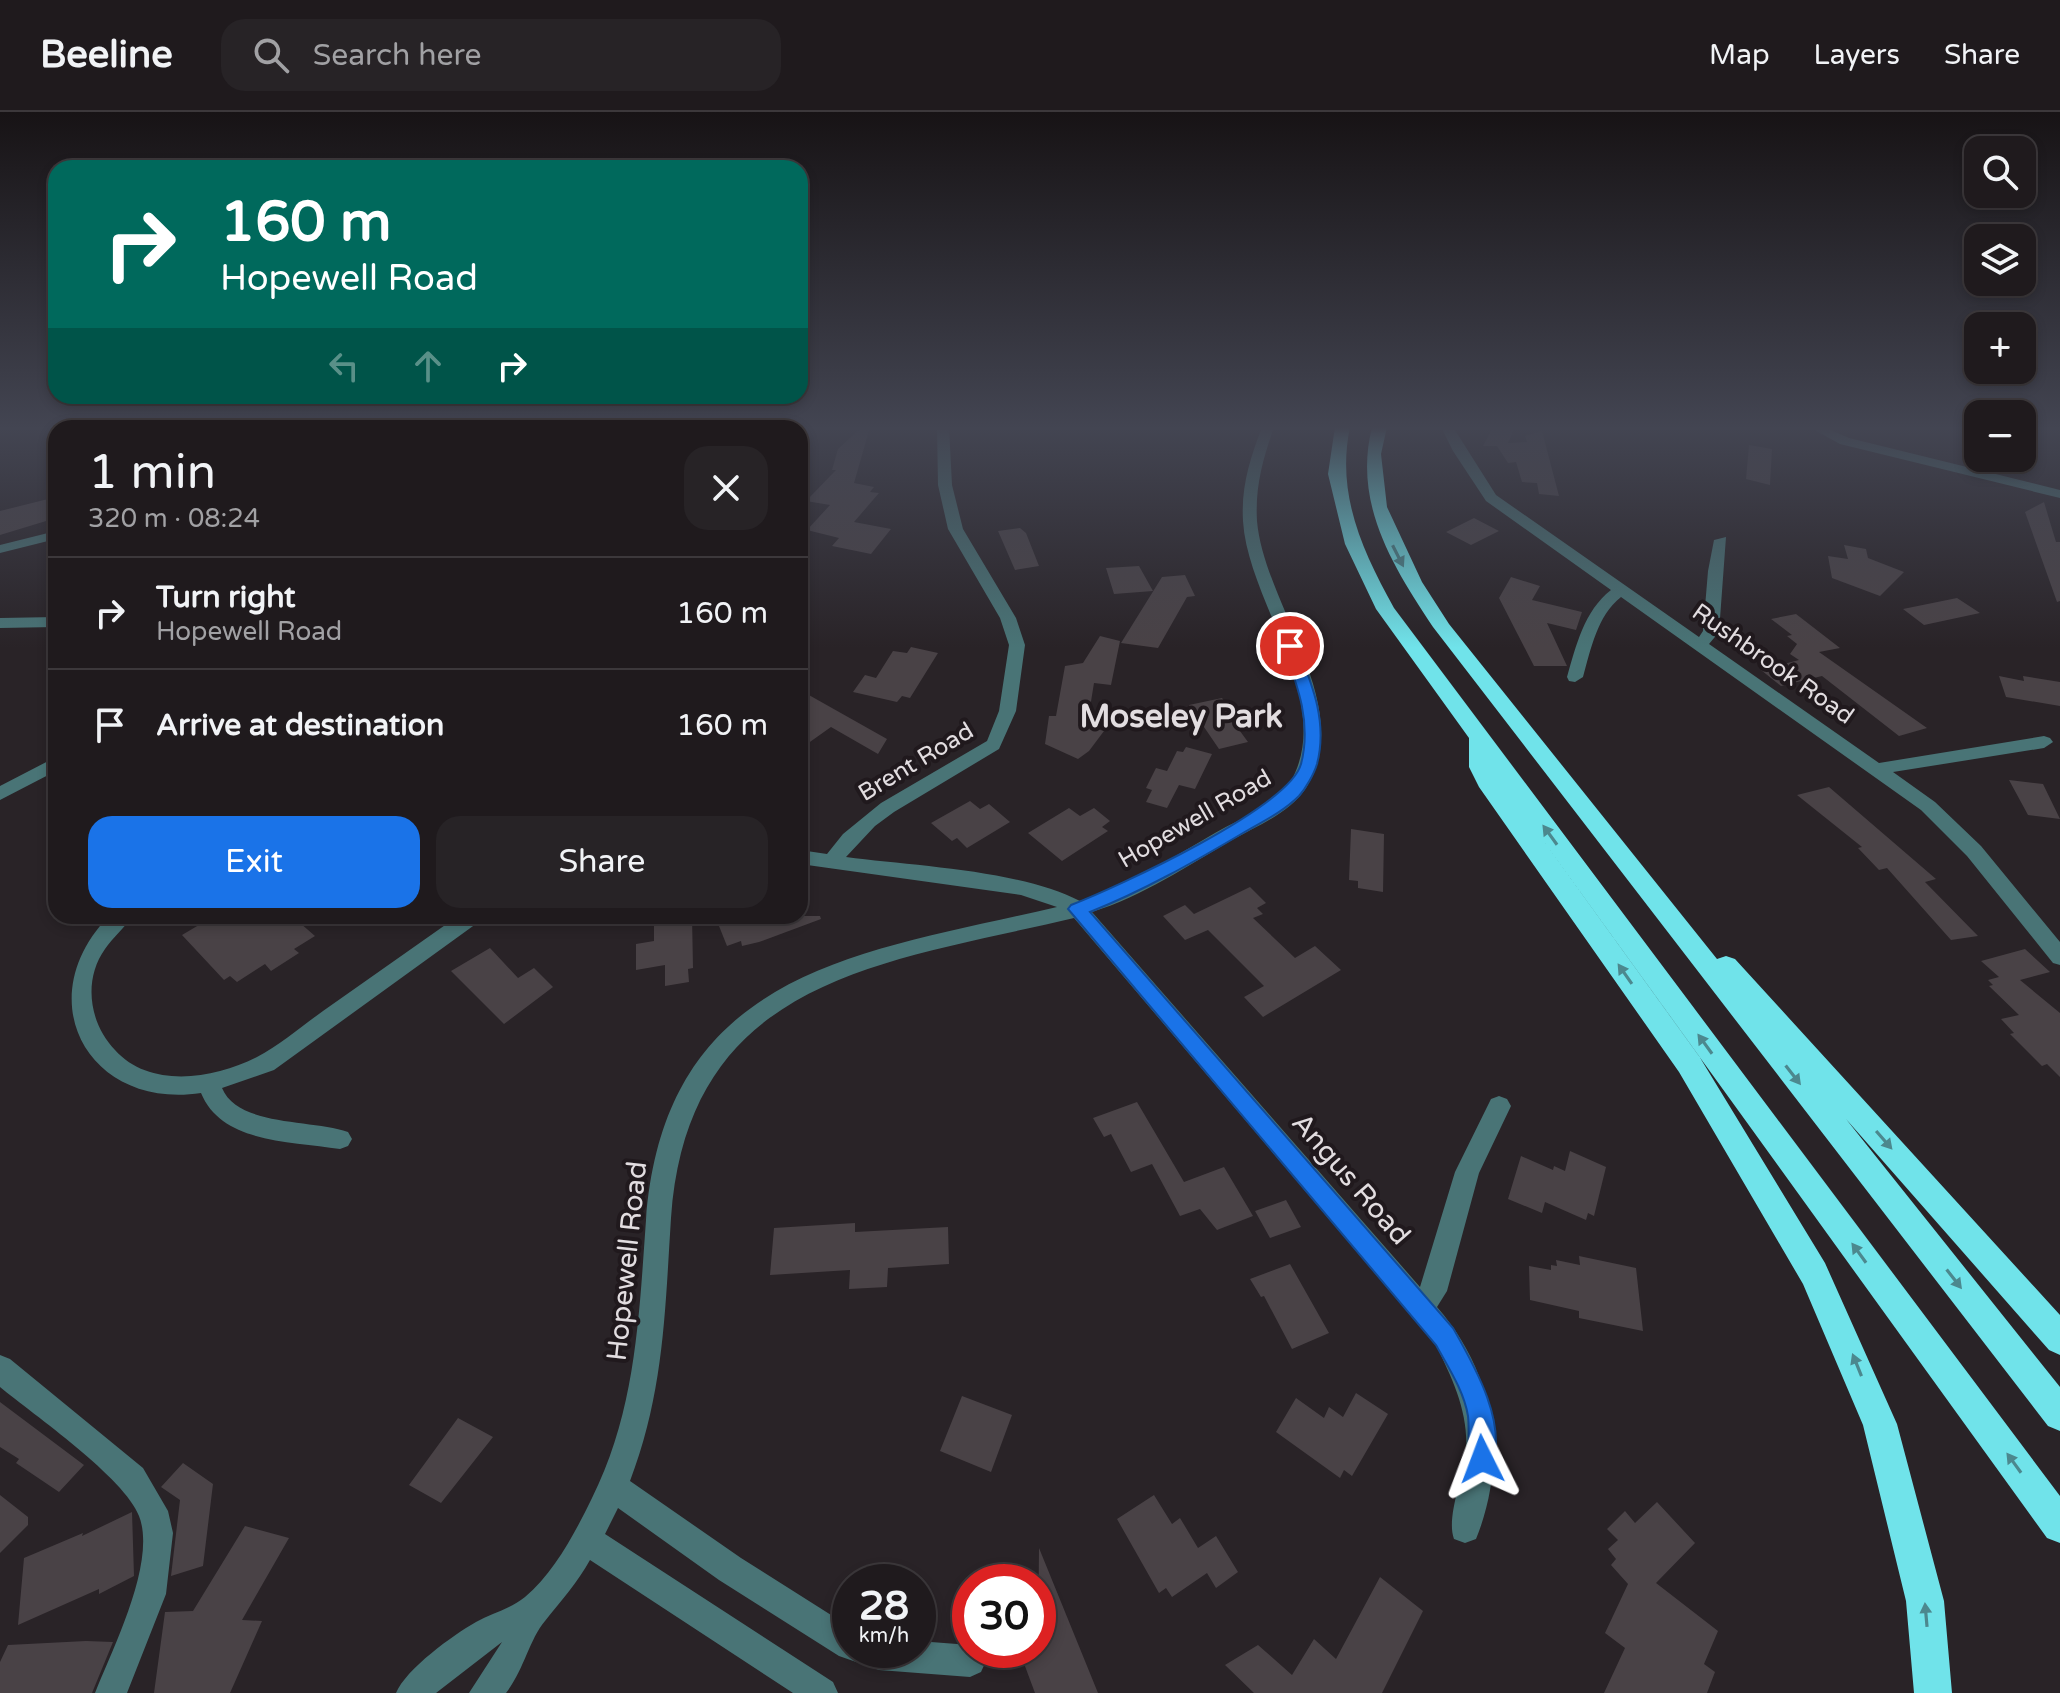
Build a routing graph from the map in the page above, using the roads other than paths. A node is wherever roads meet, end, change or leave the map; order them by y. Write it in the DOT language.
graph roads {
  1 [pos="951,501"];
  2 [pos="1249,501"];
  3 [pos="1341,501"];
  4 [pos="1380,501"];
  5 [pos="1495,501"];
  6 [pos="48,537"];
  7 [pos="1721,540"];
  8 [pos="0,549"];
  9 [pos="1621,589"];
  10 [pos="48,622"];
  11 [pos="0,623"];
  12 [pos="1701,644"];
  13 [pos="1575,677"];
  14 [pos="1478,737"];
  15 [pos="2044,742"];
  16 [pos="48,767"];
  17 [pos="1876,769"];
  18 [pos="0,794"];
  19 [pos="1587,813"];
  20 [pos="808,858"];
  21 [pos="832,861"];
  22 [pos="1078,909"];
  23 [pos="114,924"];
  24 [pos="462,924"];
  25 [pos="2060,957"];
  26 [pos="208,1082"];
  27 [pos="1499,1106"];
  28 [pos="340,1139"];
  29 [pos="1420,1306"];
  30 [pos="2060,1339"];
  31 [pos="0,1369"];
  32 [pos="2060,1414"];
  33 [pos="615,1488"];
  34 [pos="2060,1525"];
  35 [pos="1465,1528"];
  36 [pos="585,1539"];
  37 [pos="532,1612"];
  38 [pos="832,1634"];
  39 [pos="111,1693"];
  40 [pos="412,1693"];
  41 [pos="485,1693"];
  42 [pos="822,1693"];
  43 [pos="1933,1693"];
  1 -- 21 [label="street, Brent Road"];
  2 -- 22 [label="street, Hopewell Road"];
  3 -- 14 [label="highway"];
  4 -- 19 [label="highway, one-way"];
  5 -- 9 [label="street, Rushbrook Road"];
  6 -- 8 [label="street"];
  7 -- 12 [label="street"];
  9 -- 12 [label="street, Rushbrook Road"];
  9 -- 13 [label="street"];
  10 -- 11 [label="street"];
  12 -- 17 [label="street, Rushbrook Road"];
  34 -- 14 [label="highway, one-way"];
  43 -- 14 [label="highway, one-way"];
  15 -- 17 [label="street"];
  16 -- 18 [label="street"];
  17 -- 25 [label="street, Rushbrook Road"];
  19 -- 30 [label="highway, one-way"];
  19 -- 32 [label="highway, one-way"];
  20 -- 21 [label="street"];
  21 -- 22 [label="street"];
  22 -- 29 [label="street, Angus Road"];
  22 -- 33 [label="street, Hopewell Road"];
  23 -- 26 [label="street"];
  24 -- 26 [label="street"];
  26 -- 28 [label="street"];
  27 -- 29 [label="street"];
  29 -- 35 [label="street, Angus Road"];
  31 -- 39 [label="street"];
  33 -- 36 [label="street, Hopewell Road"];
  33 -- 38 [label="street"];
  36 -- 37 [label="street, Hopewell Road"];
  36 -- 42 [label="street"];
  37 -- 40 [label="street, Hopewell Road"];
  37 -- 41 [label="street"];
}
